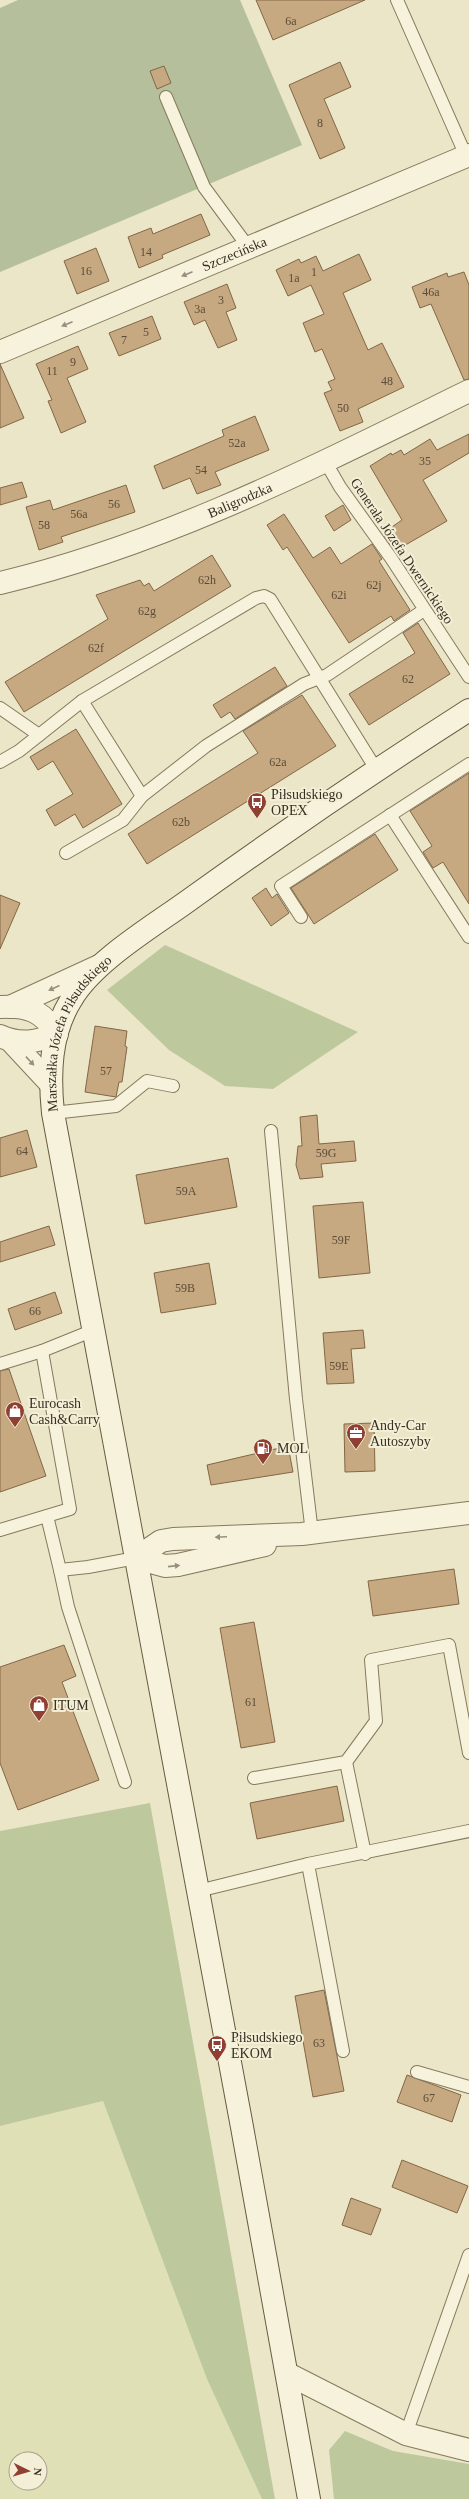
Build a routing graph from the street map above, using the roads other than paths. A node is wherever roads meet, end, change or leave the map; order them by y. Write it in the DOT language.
graph roads {
  1 [pos="397,0"];
  2 [pos="166,97"];
  3 [pos="468,156"];
  4 [pos="249,248"];
  5 [pos="0,352"];
  6 [pos="469,391"];
  7 [pos="325,461"];
  8 [pos="0,583"];
  9 [pos="424,610"];
  10 [pos="469,677"];
  11 [pos="318,679"];
  12 [pos="82,701"];
  13 [pos="0,708"];
  14 [pos="469,710"];
  15 [pos="39,736"];
  16 [pos="0,762"];
  17 [pos="469,764"];
  18 [pos="376,769"];
  19 [pos="142,796"];
  20 [pos="390,815"];
  21 [pos="66,853"];
  22 [pos="301,917"];
  23 [pos="469,938"];
  24 [pos="102,965"];
  25 [pos="5,1007"];
  26 [pos="57,1034"];
  27 [pos="5,1038"];
  28 [pos="50,1083"];
  29 [pos="173,1086"];
  30 [pos="53,1113"];
  31 [pos="271,1131"];
  32 [pos="94,1330"];
  33 [pos="42,1351"];
  34 [pos="0,1364"];
  35 [pos="469,1513"];
  36 [pos="47,1516"];
  37 [pos="0,1530"];
  38 [pos="307,1534"];
  39 [pos="134,1550"];
  40 [pos="60,1570"];
  41 [pos="469,1753"];
  42 [pos="346,1762"];
  43 [pos="254,1778"];
  44 [pos="125,1782"];
  45 [pos="469,1831"];
  46 [pos="365,1854"];
  47 [pos="308,1864"];
  48 [pos="198,1891"];
  49 [pos="343,2051"];
  50 [pos="417,2072"];
  51 [pos="469,2086"];
  52 [pos="469,2255"];
  53 [pos="288,2374"];
  54 [pos="406,2434"];
  55 [pos="469,2450"];
  56 [pos="309,2499"];
  1 -- 3 [label="lane"];
  2 -- 4 [label="lane"];
  3 -- 4 [label="main road, Szczecińska"];
  4 -- 5 [label="main road, Szczecińska, one-way"];
  6 -- 7 [label="main road, Baligrodzka"];
  7 -- 8 [label="main road, Baligrodzka"];
  7 -- 9 [label="lane, Generała Józefa Dwernickiego"];
  9 -- 10 [label="lane, Generała Józefa Dwernickiego"];
  9 -- 11 [label="lane"];
  11 -- 12 [label="lane"];
  11 -- 18 [label="lane"];
  11 -- 19 [label="lane"];
  12 -- 15 [label="lane"];
  12 -- 19 [label="lane"];
  13 -- 15 [label="lane"];
  14 -- 18 [label="main road, Marszałka Józefa Piłsudskiego"];
  15 -- 16 [label="lane"];
  17 -- 20 [label="lane"];
  18 -- 24 [label="main road, Marszałka Józefa Piłsudskiego"];
  19 -- 21 [label="lane"];
  20 -- 22 [label="lane"];
  20 -- 23 [label="lane"];
  24 -- 25 [label="main road, one-way"];
  24 -- 26 [label="main road, Marszałka Józefa Piłsudskiego"];
  25 -- 26 [label="main road"];
  26 -- 27 [label="main road"];
  26 -- 28 [label="main road, Marszałka Józefa Piłsudskiego"];
  27 -- 28 [label="main road, one-way"];
  28 -- 30 [label="main road, Marszałka Józefa Piłsudskiego"];
  29 -- 30 [label="lane"];
  30 -- 32 [label="main road, Marszałka Józefa Piłsudskiego"];
  31 -- 38 [label="lane"];
  32 -- 33 [label="lane"];
  32 -- 39 [label="main road, Marszałka Józefa Piłsudskiego"];
  33 -- 34 [label="lane"];
  33 -- 36 [label="lane"];
  35 -- 38 [label="main road"];
  36 -- 37 [label="lane"];
  36 -- 40 [label="lane"];
  38 -- 39 [label="main road"];
  39 -- 40 [label="lane"];
  39 -- 48 [label="main road, Marszałka Józefa Piłsudskiego"];
  40 -- 44 [label="lane"];
  41 -- 42 [label="lane"];
  42 -- 43 [label="lane"];
  42 -- 46 [label="lane"];
  45 -- 46 [label="lane"];
  46 -- 47 [label="lane"];
  47 -- 48 [label="lane"];
  47 -- 49 [label="lane"];
  48 -- 53 [label="main road, Marszałka Józefa Piłsudskiego"];
  50 -- 51 [label="lane"];
  52 -- 54 [label="lane"];
  53 -- 54 [label="main road"];
  53 -- 56 [label="main road, Marszałka Józefa Piłsudskiego"];
  54 -- 55 [label="main road"];
}
